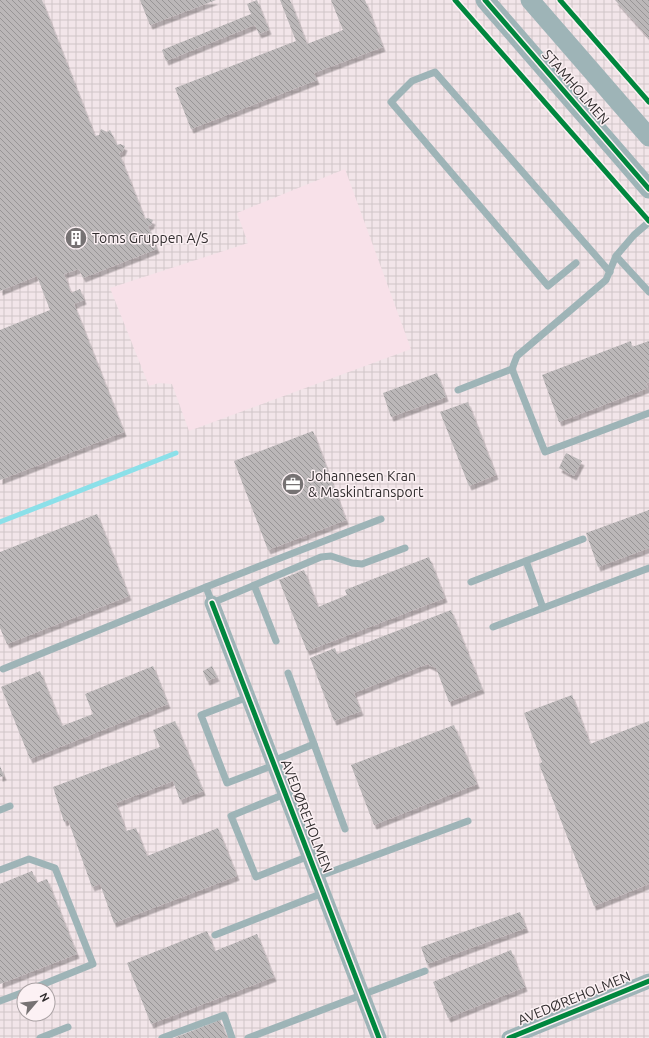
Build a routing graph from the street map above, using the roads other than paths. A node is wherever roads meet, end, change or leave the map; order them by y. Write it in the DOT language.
graph roads {
  1 [pos="485,0"];
  2 [pos="530,0"];
  3 [pos="649,137"];
  4 [pos="649,189"];
  5 [pos="649,222"];
  6 [pos="616,256"];
  7 [pos="576,262"];
  8 [pos="610,272"];
  9 [pos="649,292"];
  10 [pos="512,369"];
  11 [pos="458,390"];
  12 [pos="649,414"];
  13 [pos="381,519"];
  14 [pos="583,539"];
  15 [pos="405,548"];
  16 [pos="526,561"];
  17 [pos="649,568"];
  18 [pos="471,582"];
  19 [pos="254,585"];
  20 [pos="206,587"];
  21 [pos="212,603"];
  22 [pos="543,608"];
  23 [pos="493,627"];
  24 [pos="276,641"];
  25 [pos="3,669"];
  26 [pos="288,673"];
  27 [pos="248,697"];
  28 [pos="314,744"];
  29 [pos="273,763"];
  30 [pos="285,794"];
  31 [pos="10,806"];
  32 [pos="0,810"];
  33 [pos="468,821"];
  34 [pos="345,829"];
  35 [pos="309,856"];
  36 [pos="0,870"];
  37 [pos="317,877"];
  38 [pos="324,892"];
  39 [pos="215,935"];
  40 [pos="425,971"];
  41 [pos="649,981"];
  42 [pos="49,982"];
  43 [pos="16,995"];
  44 [pos="363,995"];
  45 [pos="0,1001"];
  46 [pos="68,1027"];
  47 [pos="40,1038"];
  48 [pos="162,1038"];
  49 [pos="232,1038"];
  50 [pos="248,1038"];
  51 [pos="379,1038"];
  52 [pos="509,1038"];
  1 -- 4 [label="street, STAMHOLMEN"];
  2 -- 3 [label="street, STAMHOLMEN"];
  5 -- 6 [label="lane"];
  6 -- 8 [label="lane"];
  6 -- 9 [label="lane"];
  7 -- 8 [label="lane"];
  8 -- 10 [label="lane"];
  10 -- 11 [label="lane"];
  10 -- 12 [label="lane"];
  13 -- 20 [label="lane"];
  14 -- 16 [label="lane"];
  15 -- 19 [label="lane"];
  16 -- 18 [label="lane"];
  16 -- 22 [label="lane"];
  17 -- 22 [label="lane"];
  19 -- 21 [label="lane"];
  19 -- 24 [label="lane"];
  20 -- 21 [label="lane"];
  20 -- 25 [label="lane"];
  21 -- 27 [label="street, AVEDØREHOLMEN"];
  22 -- 23 [label="lane"];
  26 -- 28 [label="lane"];
  27 -- 29 [label="street, AVEDØREHOLMEN"];
  27 -- 29 [label="lane"];
  28 -- 29 [label="lane"];
  28 -- 34 [label="lane"];
  29 -- 30 [label="street, AVEDØREHOLMEN"];
  30 -- 35 [label="street, AVEDØREHOLMEN"];
  30 -- 35 [label="lane"];
  31 -- 32 [label="lane"];
  33 -- 37 [label="lane"];
  35 -- 37 [label="street, AVEDØREHOLMEN"];
  36 -- 42 [label="lane"];
  37 -- 38 [label="street, AVEDØREHOLMEN"];
  38 -- 39 [label="lane"];
  38 -- 44 [label="street, AVEDØREHOLMEN"];
  40 -- 44 [label="lane"];
  41 -- 52 [label="street, AVEDØREHOLMEN"];
  43 -- 45 [label="lane"];
  44 -- 50 [label="lane"];
  44 -- 51 [label="street, AVEDØREHOLMEN"];
  46 -- 47 [label="lane"];
  48 -- 49 [label="lane"];
}
